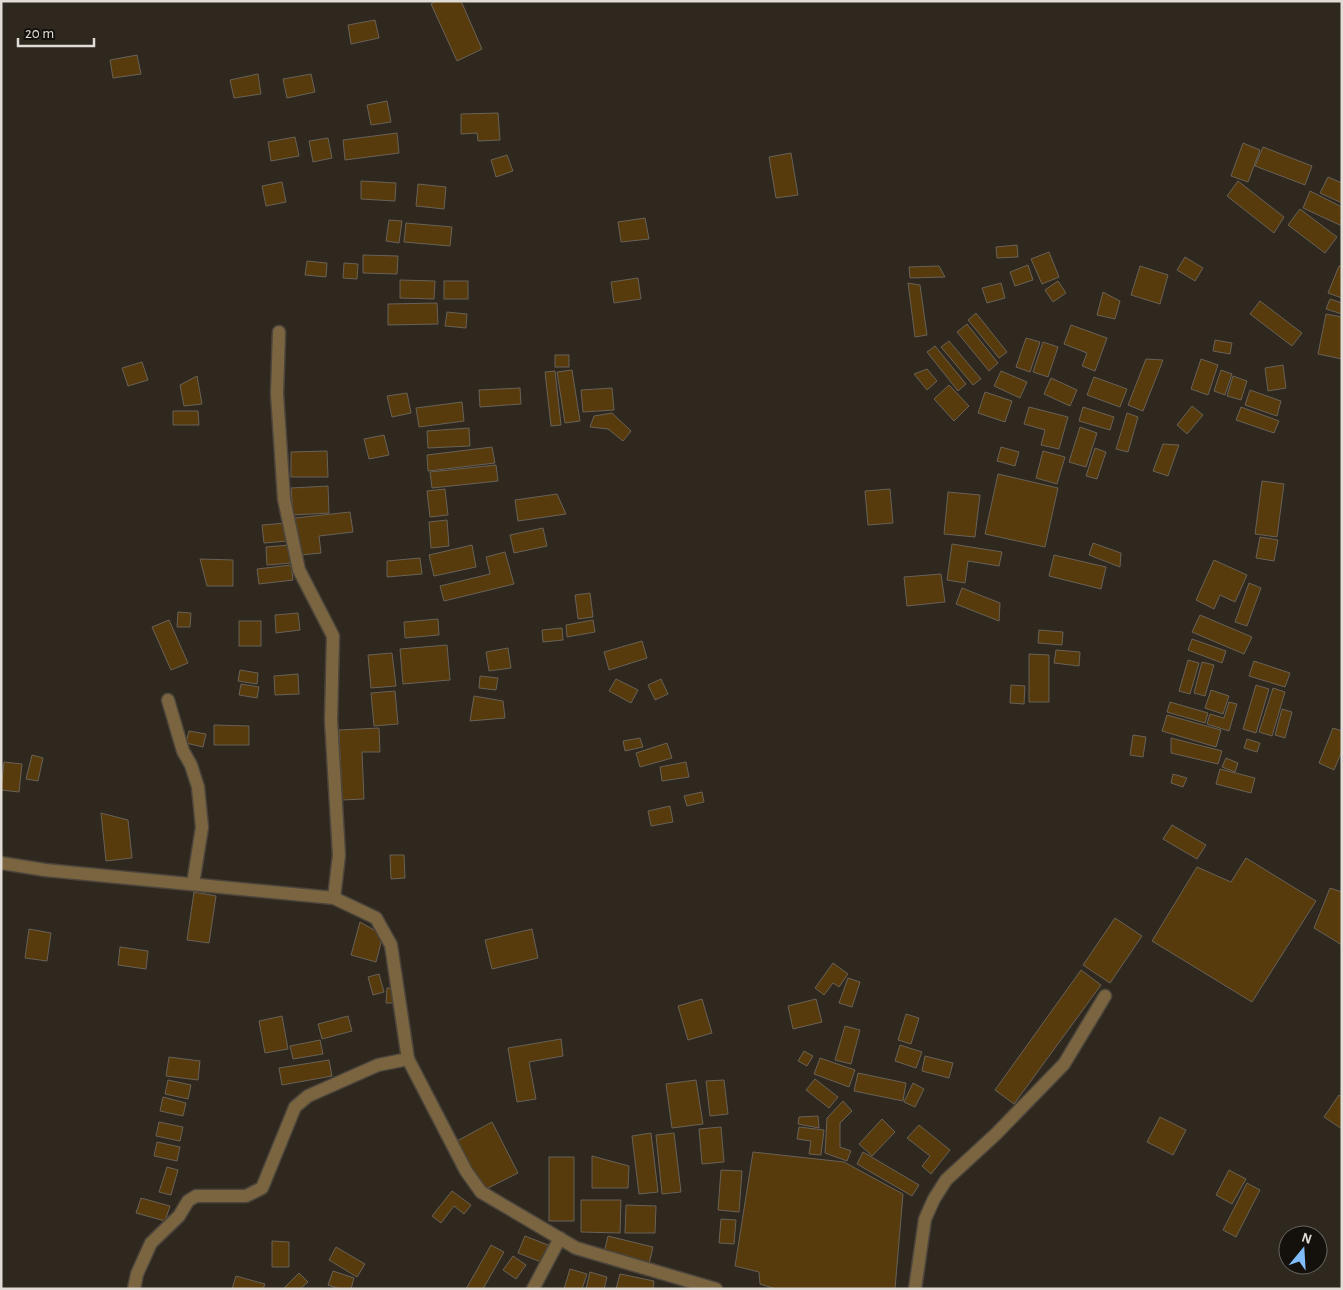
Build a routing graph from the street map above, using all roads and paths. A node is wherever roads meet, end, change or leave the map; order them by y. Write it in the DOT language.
graph roads {
  1 [pos="279,332"];
  2 [pos="168,700"];
  3 [pos="1,863"];
  4 [pos="193,884"];
  5 [pos="334,898"];
  6 [pos="1105,996"];
  7 [pos="408,1059"];
  8 [pos="560,1238"];
  9 [pos="134,1289"];
  10 [pos="533,1289"];
  11 [pos="716,1289"];
  12 [pos="915,1289"];
  1 -- 5 [label="street"];
  2 -- 4 [label="street"];
  3 -- 4 [label="street"];
  4 -- 5 [label="street"];
  5 -- 7 [label="street"];
  6 -- 12 [label="street"];
  7 -- 8 [label="street"];
  7 -- 9 [label="street"];
  8 -- 10 [label="street"];
  8 -- 11 [label="street"];
}
